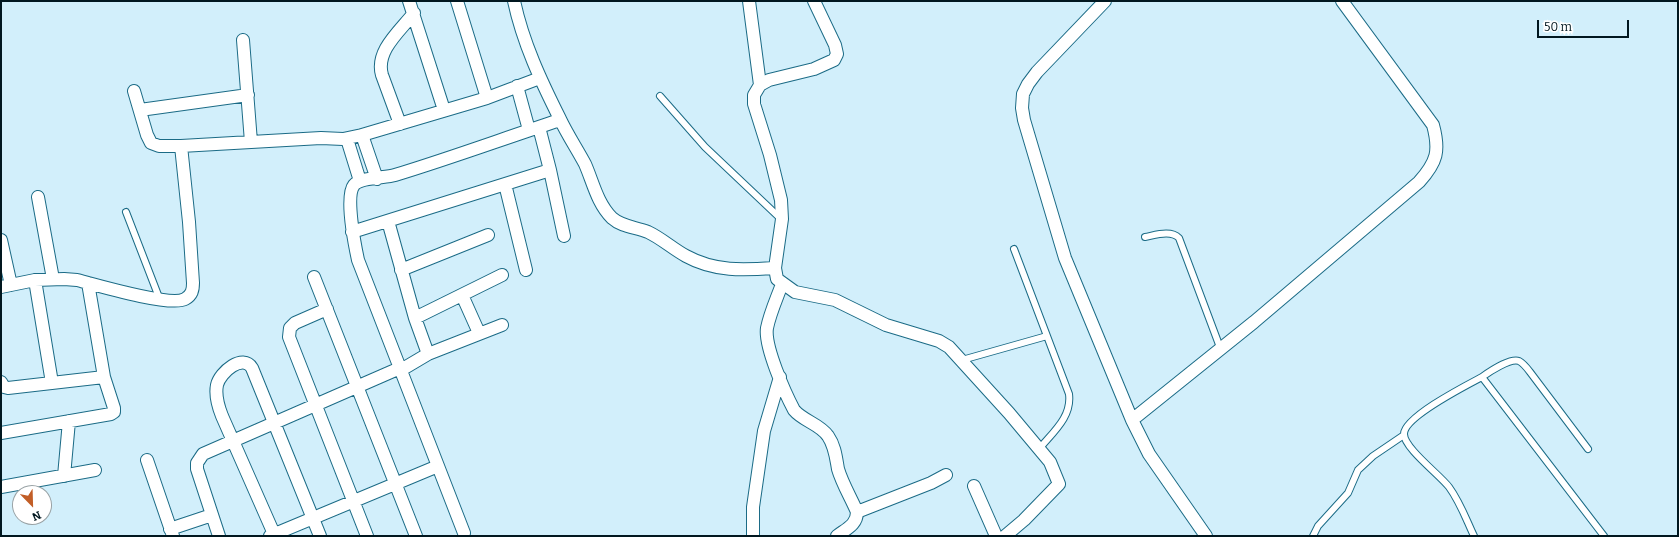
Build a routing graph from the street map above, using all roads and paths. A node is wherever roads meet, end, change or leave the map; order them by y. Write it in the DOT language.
graph roads {
  1 [pos="409,1"];
  2 [pos="457,1"];
  3 [pos="514,1"];
  4 [pos="749,1"];
  5 [pos="814,1"];
  6 [pos="1105,1"];
  7 [pos="1342,1"];
  8 [pos="414,13"];
  9 [pos="243,40"];
  10 [pos="540,78"];
  11 [pos="760,85"];
  12 [pos="517,86"];
  13 [pos="134,91"];
  14 [pos="248,95"];
  15 [pos="660,96"];
  16 [pos="486,98"];
  17 [pos="140,110"];
  18 [pos="444,110"];
  19 [pos="560,120"];
  20 [pos="400,124"];
  21 [pos="534,129"];
  22 [pos="362,135"];
  23 [pos="346,139"];
  24 [pos="252,142"];
  25 [pos="180,146"];
  26 [pos="550,170"];
  27 [pos="377,179"];
  28 [pos="360,181"];
  29 [pos="505,184"];
  30 [pos="38,197"];
  31 [pos="126,212"];
  32 [pos="782,219"];
  33 [pos="388,221"];
  34 [pos="352,232"];
  35 [pos="488,235"];
  36 [pos="564,236"];
  37 [pos="1145,237"];
  38 [pos="1,240"];
  39 [pos="1014,249"];
  40 [pos="775,268"];
  41 [pos="402,270"];
  42 [pos="526,270"];
  43 [pos="502,275"];
  44 [pos="314,277"];
  45 [pos="53,279"];
  46 [pos="35,280"];
  47 [pos="88,283"];
  48 [pos="782,284"];
  49 [pos="6,286"];
  50 [pos="462,295"];
  51 [pos="160,300"];
  52 [pos="327,309"];
  53 [pos="415,318"];
  54 [pos="502,325"];
  55 [pos="479,334"];
  56 [pos="1047,336"];
  57 [pos="1221,350"];
  58 [pos="428,354"];
  59 [pos="962,360"];
  60 [pos="400,369"];
  61 [pos="780,376"];
  62 [pos="104,377"];
  63 [pos="1482,377"];
  64 [pos="1,382"];
  65 [pos="52,383"];
  66 [pos="357,386"];
  67 [pos="315,404"];
  68 [pos="1132,420"];
  69 [pos="69,421"];
  70 [pos="275,422"];
  71 [pos="1,433"];
  72 [pos="1404,435"];
  73 [pos="232,440"];
  74 [pos="1039,449"];
  75 [pos="1588,449"];
  76 [pos="147,460"];
  77 [pos="438,466"];
  78 [pos="95,470"];
  79 [pos="946,475"];
  80 [pos="64,476"];
  81 [pos="395,484"];
  82 [pos="974,486"];
  83 [pos="1,487"];
  84 [pos="353,501"];
  85 [pos="857,512"];
  86 [pos="212,515"];
  87 [pos="312,518"];
  88 [pos="172,532"];
  89 [pos="464,533"];
  90 [pos="272,535"];
  91 [pos="219,536"];
  92 [pos="320,536"];
  93 [pos="367,536"];
  94 [pos="416,536"];
  95 [pos="753,536"];
  96 [pos="837,536"];
  97 [pos="996,536"];
  98 [pos="1004,536"];
  99 [pos="1206,536"];
  100 [pos="1313,536"];
  101 [pos="1474,536"];
  102 [pos="1604,536"];
  1 -- 8 [label="street"];
  2 -- 16 [label="street"];
  3 -- 10 [label="street"];
  4 -- 11 [label="street"];
  5 -- 11 [label="street"];
  6 -- 68 [label="street"];
  7 -- 57 [label="street"];
  8 -- 18 [label="street"];
  8 -- 20 [label="street"];
  9 -- 14 [label="street"];
  10 -- 12 [label="street"];
  10 -- 19 [label="street"];
  11 -- 32 [label="street"];
  12 -- 16 [label="street"];
  12 -- 21 [label="street"];
  13 -- 17 [label="street"];
  14 -- 17 [label="street"];
  14 -- 24 [label="street"];
  15 -- 32 [label="lane"];
  16 -- 18 [label="street"];
  17 -- 25 [label="street"];
  18 -- 20 [label="street"];
  19 -- 21 [label="street"];
  19 -- 40 [label="street"];
  20 -- 22 [label="street"];
  21 -- 26 [label="street"];
  21 -- 27 [label="street"];
  22 -- 23 [label="street"];
  22 -- 27 [label="street"];
  23 -- 24 [label="street"];
  23 -- 28 [label="street"];
  24 -- 25 [label="street"];
  25 -- 51 [label="street"];
  26 -- 29 [label="street"];
  26 -- 36 [label="street"];
  27 -- 28 [label="street"];
  28 -- 34 [label="street"];
  29 -- 33 [label="street"];
  29 -- 42 [label="street"];
  30 -- 45 [label="street"];
  31 -- 51 [label="lane"];
  32 -- 40 [label="street"];
  33 -- 34 [label="street"];
  33 -- 41 [label="street"];
  34 -- 60 [label="street"];
  35 -- 41 [label="street"];
  37 -- 57 [label="lane"];
  38 -- 49 [label="street"];
  39 -- 56 [label="lane"];
  40 -- 48 [label="street"];
  41 -- 53 [label="street"];
  43 -- 50 [label="street"];
  44 -- 52 [label="street"];
  45 -- 46 [label="street"];
  45 -- 47 [label="street"];
  46 -- 49 [label="street"];
  46 -- 65 [label="street"];
  47 -- 51 [label="street"];
  47 -- 62 [label="street"];
  48 -- 59 [label="street"];
  48 -- 61 [label="street"];
  50 -- 53 [label="street"];
  50 -- 55 [label="street"];
  52 -- 66 [label="street"];
  52 -- 67 [label="street"];
  53 -- 58 [label="street"];
  54 -- 55 [label="street"];
  55 -- 58 [label="street"];
  56 -- 59 [label="lane"];
  56 -- 74 [label="lane"];
  57 -- 68 [label="street"];
  58 -- 60 [label="street"];
  59 -- 74 [label="street"];
  60 -- 66 [label="street"];
  60 -- 77 [label="street"];
  61 -- 85 [label="street"];
  61 -- 95 [label="street"];
  62 -- 65 [label="street"];
  62 -- 69 [label="street"];
  63 -- 72 [label="lane"];
  63 -- 75 [label="lane"];
  63 -- 102 [label="lane"];
  64 -- 65 [label="street"];
  66 -- 67 [label="street"];
  66 -- 81 [label="street"];
  67 -- 70 [label="street"];
  67 -- 84 [label="street"];
  68 -- 99 [label="street"];
  69 -- 71 [label="street"];
  69 -- 80 [label="street"];
  70 -- 73 [label="street"];
  70 -- 73 [label="street"];
  70 -- 87 [label="street"];
  72 -- 100 [label="lane"];
  72 -- 101 [label="lane"];
  73 -- 86 [label="street"];
  73 -- 90 [label="street"];
  74 -- 98 [label="street"];
  76 -- 88 [label="street"];
  77 -- 81 [label="street"];
  77 -- 89 [label="street"];
  78 -- 80 [label="street"];
  79 -- 85 [label="street"];
  80 -- 83 [label="street"];
  81 -- 84 [label="street"];
  81 -- 94 [label="street"];
  82 -- 97 [label="street"];
  84 -- 87 [label="street"];
  84 -- 93 [label="street"];
  85 -- 96 [label="street"];
  86 -- 88 [label="street"];
  86 -- 91 [label="street"];
  87 -- 90 [label="street"];
  87 -- 92 [label="street"];
}
